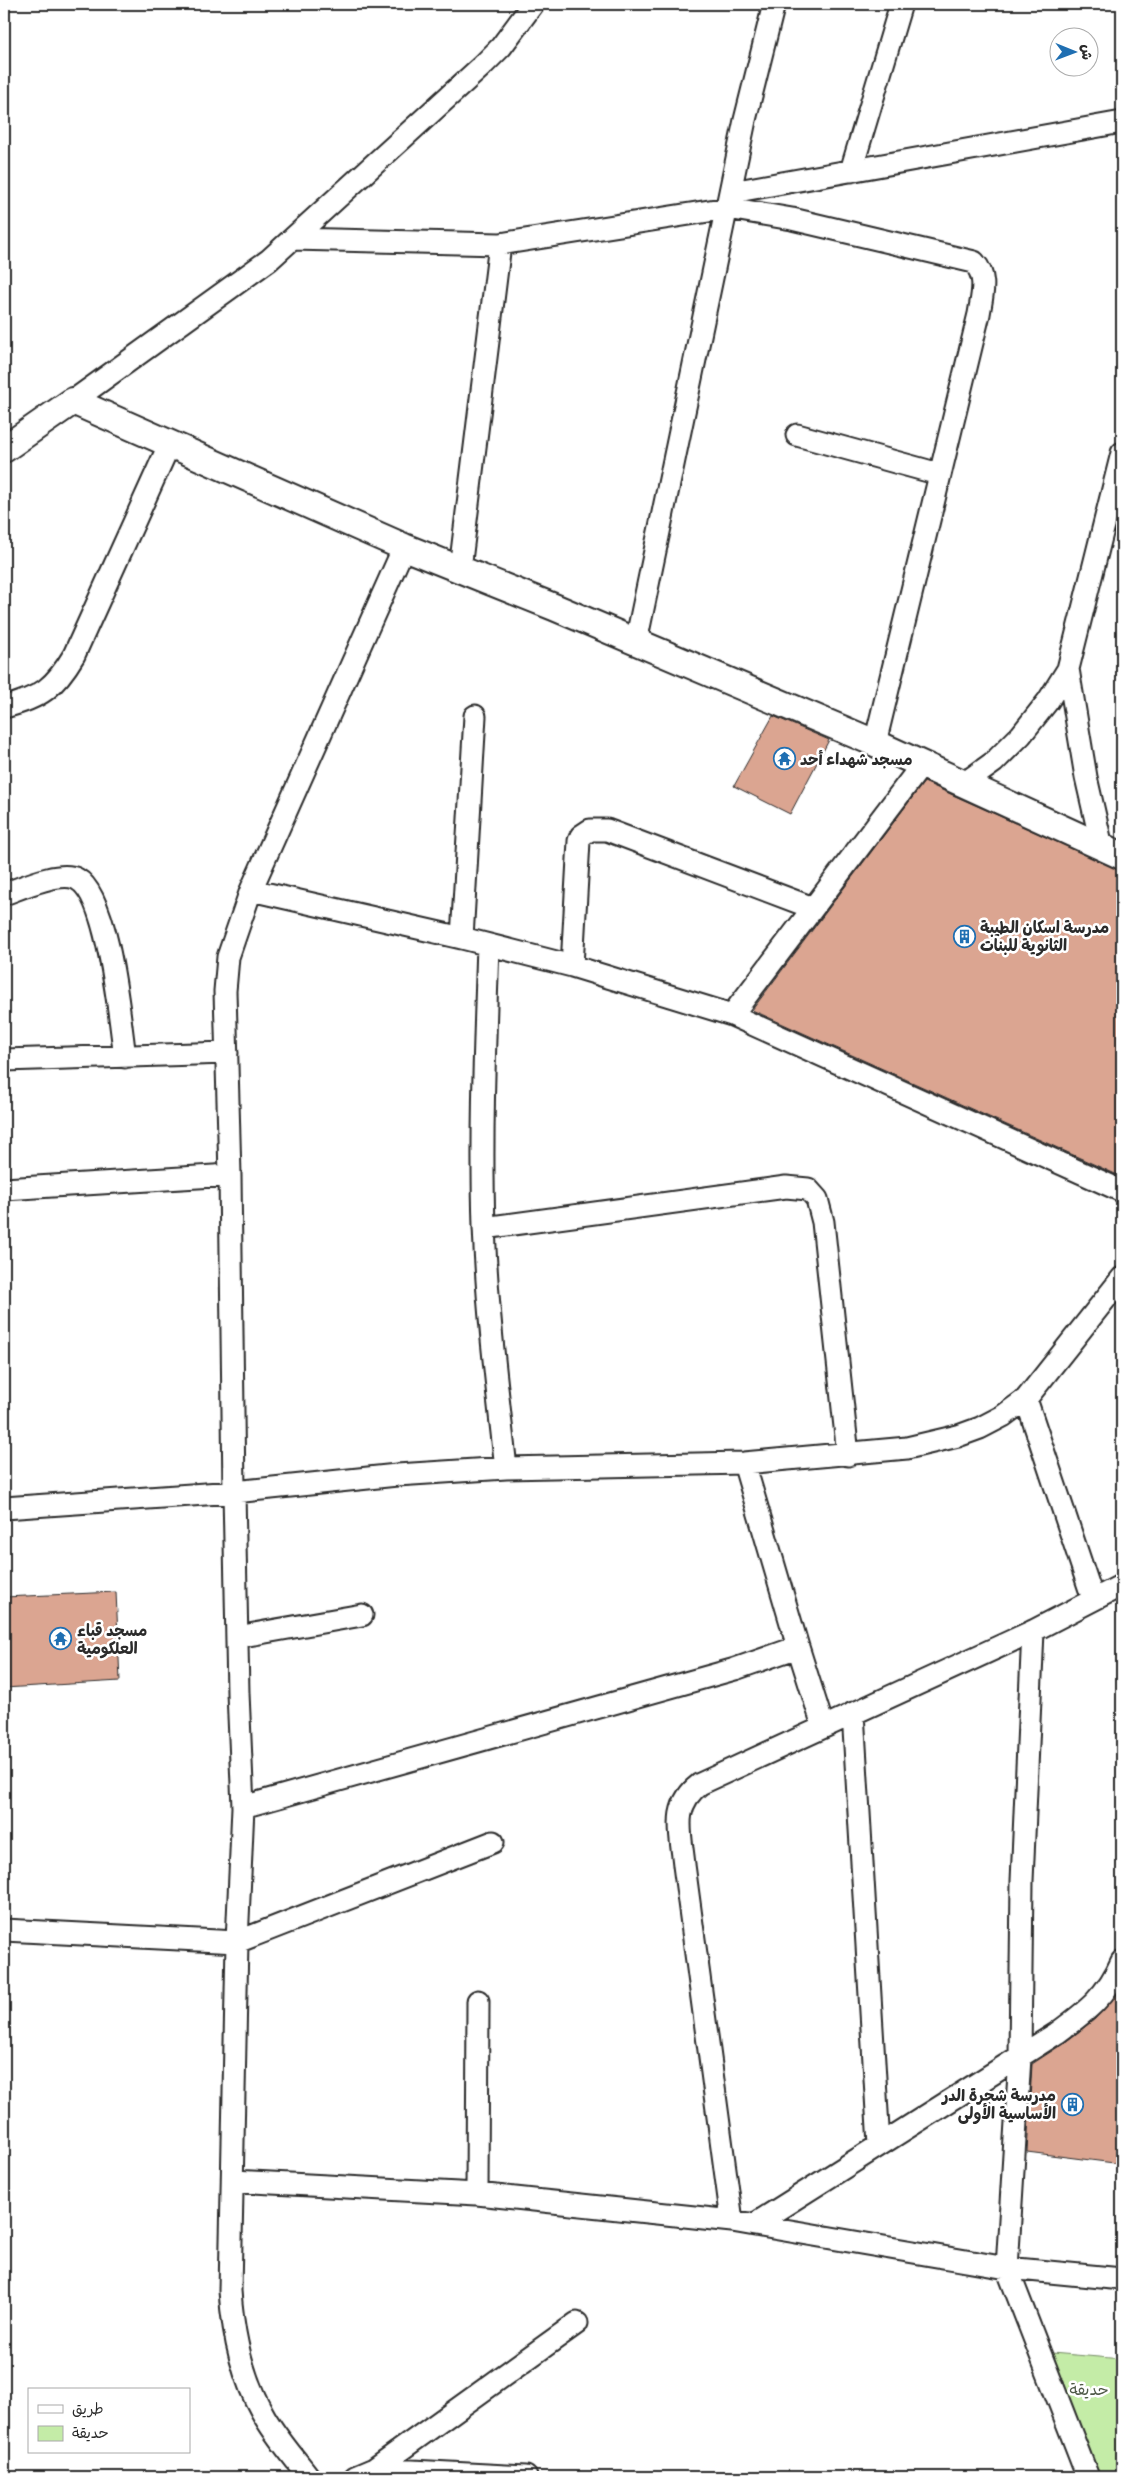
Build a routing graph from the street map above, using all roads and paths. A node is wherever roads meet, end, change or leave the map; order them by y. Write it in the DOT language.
graph roads {
  1 [pos="533,4"];
  2 [pos="774,4"];
  3 [pos="901,4"];
  4 [pos="1122,122"];
  5 [pos="851,170"];
  6 [pos="730,200"];
  7 [pos="293,239"];
  8 [pos="500,244"];
  9 [pos="72,401"];
  10 [pos="797,435"];
  11 [pos="170,443"];
  12 [pos="4,449"];
  13 [pos="1122,452"];
  14 [pos="939,474"];
  15 [pos="404,547"];
  16 [pos="460,569"];
  17 [pos="636,642"];
  18 [pos="1068,669"];
  19 [pos="4,707"];
  20 [pos="475,716"];
  21 [pos="875,744"];
  22 [pos="921,766"];
  23 [pos="962,785"];
  24 [pos="1112,851"];
  25 [pos="251,890"];
  26 [pos="4,894"];
  27 [pos="813,908"];
  28 [pos="462,938"];
  29 [pos="488,945"];
  30 [pos="572,966"];
  31 [pos="732,1015"];
  32 [pos="227,1052"];
  33 [pos="126,1057"];
  34 [pos="4,1060"];
  35 [pos="230,1175"];
  36 [pos="4,1189"];
  37 [pos="1122,1191"];
  38 [pos="484,1228"];
  39 [pos="1122,1278"];
  40 [pos="1026,1399"];
  41 [pos="848,1455"];
  42 [pos="744,1463"];
  43 [pos="506,1468"];
  44 [pos="234,1492"];
  45 [pos="4,1508"];
  46 [pos="1122,1585"];
  47 [pos="1093,1599"];
  48 [pos="362,1615"];
  49 [pos="1033,1631"];
  50 [pos="237,1637"];
  51 [pos="798,1647"];
  52 [pos="853,1713"];
  53 [pos="823,1726"];
  54 [pos="243,1808"];
  55 [pos="493,1842"];
  56 [pos="4,1930"];
  57 [pos="237,1942"];
  58 [pos="1122,1960"];
  59 [pos="478,2001"];
  60 [pos="1020,2057"];
  61 [pos="880,2145"];
  62 [pos="233,2182"];
  63 [pos="477,2194"];
  64 [pos="732,2221"];
  65 [pos="755,2224"];
  66 [pos="1008,2268"];
  67 [pos="1122,2279"];
  68 [pos="577,2323"];
  69 [pos="374,2469"];
  70 [pos="309,2477"];
  71 [pos="355,2477"];
  72 [pos="526,2477"];
  73 [pos="1088,2477"];
  1 -- 7 [label="street"];
  2 -- 6 [label="street"];
  3 -- 5 [label="street"];
  4 -- 5 [label="street"];
  5 -- 6 [label="street"];
  6 -- 8 [label="street"];
  6 -- 14 [label="street"];
  6 -- 17 [label="street"];
  7 -- 8 [label="street"];
  7 -- 9 [label="street"];
  8 -- 16 [label="street"];
  9 -- 11 [label="street"];
  9 -- 12 [label="street"];
  10 -- 14 [label="street"];
  11 -- 15 [label="street"];
  11 -- 19 [label="street"];
  13 -- 18 [label="street"];
  14 -- 21 [label="street"];
  15 -- 16 [label="street"];
  15 -- 25 [label="street"];
  16 -- 17 [label="street"];
  17 -- 21 [label="street"];
  18 -- 23 [label="street"];
  18 -- 24 [label="street"];
  20 -- 28 [label="street"];
  21 -- 22 [label="street"];
  22 -- 23 [label="street"];
  22 -- 27 [label="street"];
  23 -- 24 [label="street"];
  25 -- 28 [label="street"];
  25 -- 32 [label="street"];
  26 -- 33 [label="street"];
  27 -- 30 [label="street"];
  27 -- 31 [label="street"];
  28 -- 29 [label="street"];
  29 -- 30 [label="street"];
  29 -- 38 [label="street"];
  30 -- 31 [label="street"];
  31 -- 37 [label="street"];
  32 -- 33 [label="street"];
  32 -- 35 [label="street"];
  33 -- 34 [label="street"];
  35 -- 36 [label="street"];
  35 -- 44 [label="street"];
  38 -- 41 [label="street"];
  38 -- 43 [label="street"];
  39 -- 40 [label="street"];
  40 -- 41 [label="street"];
  40 -- 47 [label="street"];
  41 -- 42 [label="street"];
  42 -- 43 [label="street"];
  42 -- 51 [label="street"];
  43 -- 44 [label="street"];
  44 -- 45 [label="street"];
  44 -- 50 [label="street"];
  46 -- 47 [label="street"];
  47 -- 49 [label="street"];
  48 -- 50 [label="street"];
  49 -- 52 [label="street"];
  49 -- 60 [label="street"];
  50 -- 54 [label="street"];
  51 -- 53 [label="street"];
  51 -- 54 [label="street"];
  52 -- 53 [label="street"];
  52 -- 61 [label="street"];
  53 -- 64 [label="street"];
  54 -- 57 [label="street"];
  55 -- 57 [label="street"];
  56 -- 57 [label="street"];
  57 -- 62 [label="street"];
  58 -- 60 [label="street"];
  59 -- 63 [label="street"];
  60 -- 61 [label="street"];
  60 -- 66 [label="street"];
  61 -- 65 [label="street"];
  62 -- 63 [label="street"];
  62 -- 70 [label="street"];
  63 -- 64 [label="street"];
  64 -- 65 [label="street"];
  65 -- 66 [label="street"];
  66 -- 67 [label="street"];
  66 -- 73 [label="street"];
  68 -- 69 [label="street"];
  69 -- 71 [label="street"];
  69 -- 72 [label="street"];
}
